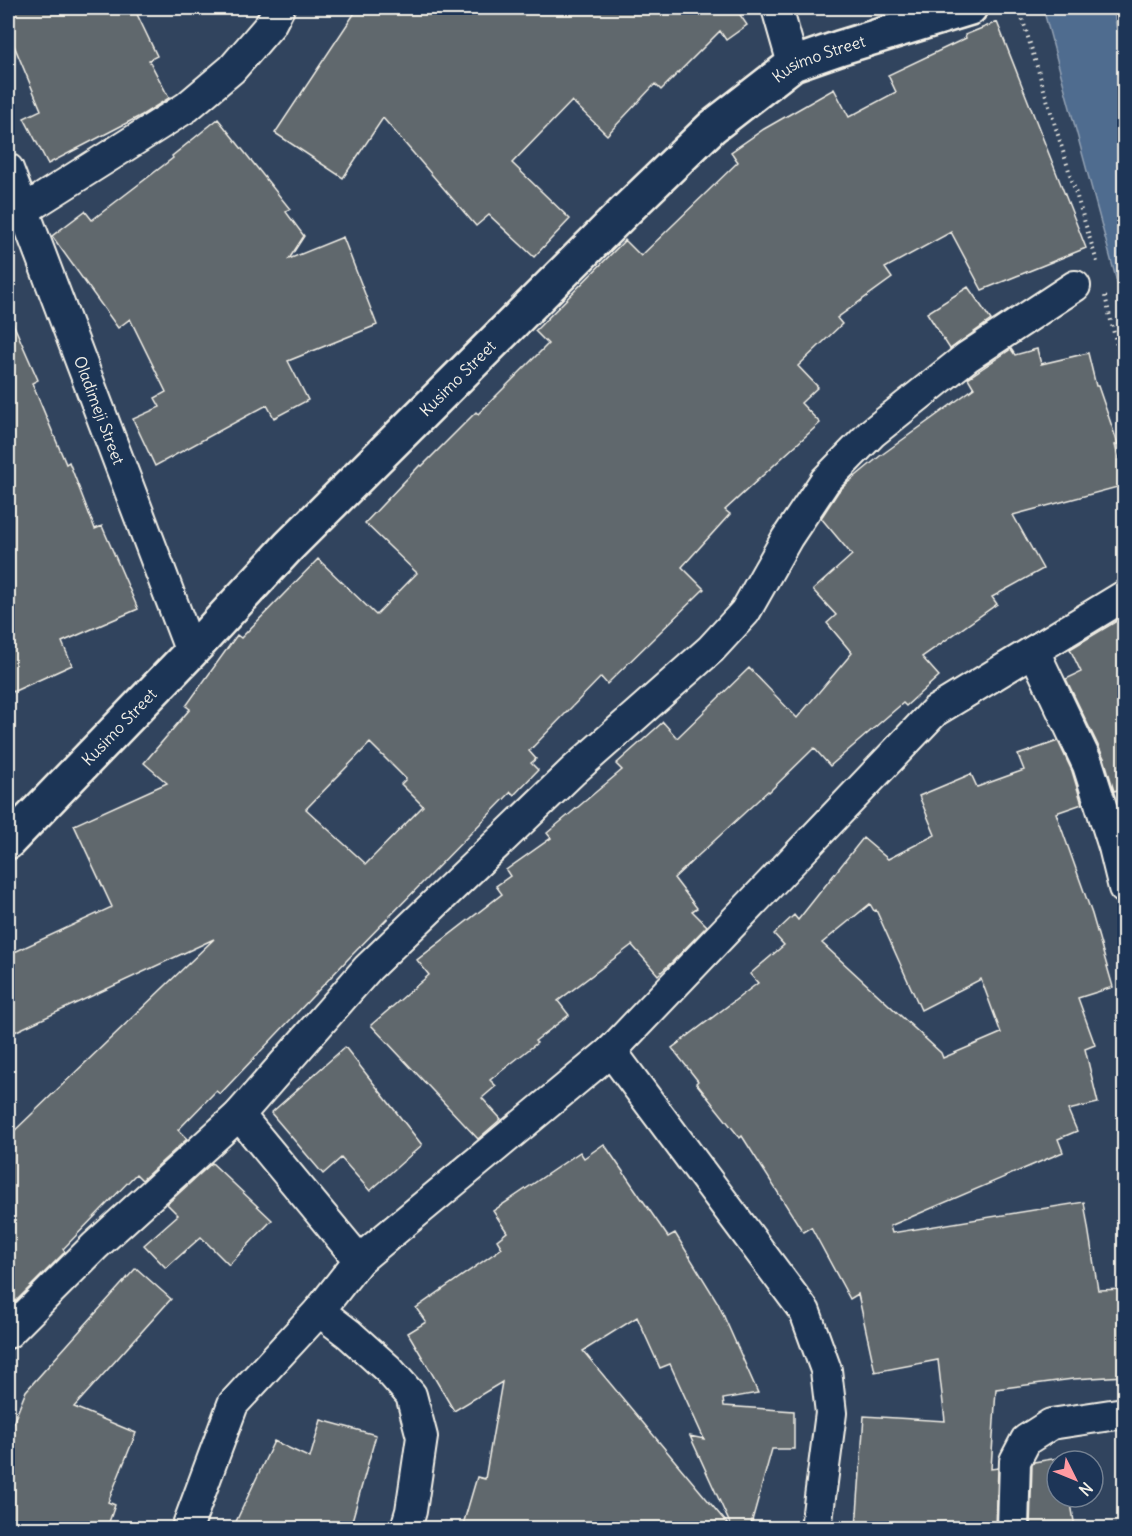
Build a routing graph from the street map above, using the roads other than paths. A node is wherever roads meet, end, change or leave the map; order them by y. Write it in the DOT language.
graph roads {
  1 [pos="279,8"];
  2 [pos="777,8"];
  3 [pos="970,8"];
  4 [pos="793,64"];
  5 [pos="8,169"];
  6 [pos="24,210"];
  7 [pos="1075,286"];
  8 [pos="1125,596"];
  9 [pos="1034,651"];
  10 [pos="191,652"];
  11 [pos="8,842"];
  12 [pos="1125,888"];
  13 [pos="611,1051"];
  14 [pos="239,1115"];
  15 [pos="359,1260"];
  16 [pos="319,1311"];
  17 [pos="8,1333"];
  18 [pos="1125,1413"];
  19 [pos="187,1528"];
  20 [pos="406,1528"];
  21 [pos="816,1528"];
  22 [pos="1013,1528"];
  1 -- 6 [label="street"];
  2 -- 4 [label="street"];
  3 -- 4 [label="street, Kusimo Street"];
  4 -- 10 [label="street, Kusimo Street"];
  5 -- 6 [label="street, Oladimeji Street"];
  6 -- 10 [label="street, Oladimeji Street"];
  7 -- 14 [label="street"];
  8 -- 9 [label="street"];
  9 -- 12 [label="street"];
  9 -- 13 [label="street"];
  10 -- 11 [label="street, Kusimo Street"];
  13 -- 15 [label="street"];
  13 -- 21 [label="street"];
  14 -- 15 [label="street"];
  14 -- 17 [label="street"];
  15 -- 16 [label="street"];
  16 -- 19 [label="street"];
  16 -- 20 [label="street"];
  18 -- 22 [label="street"];
}
